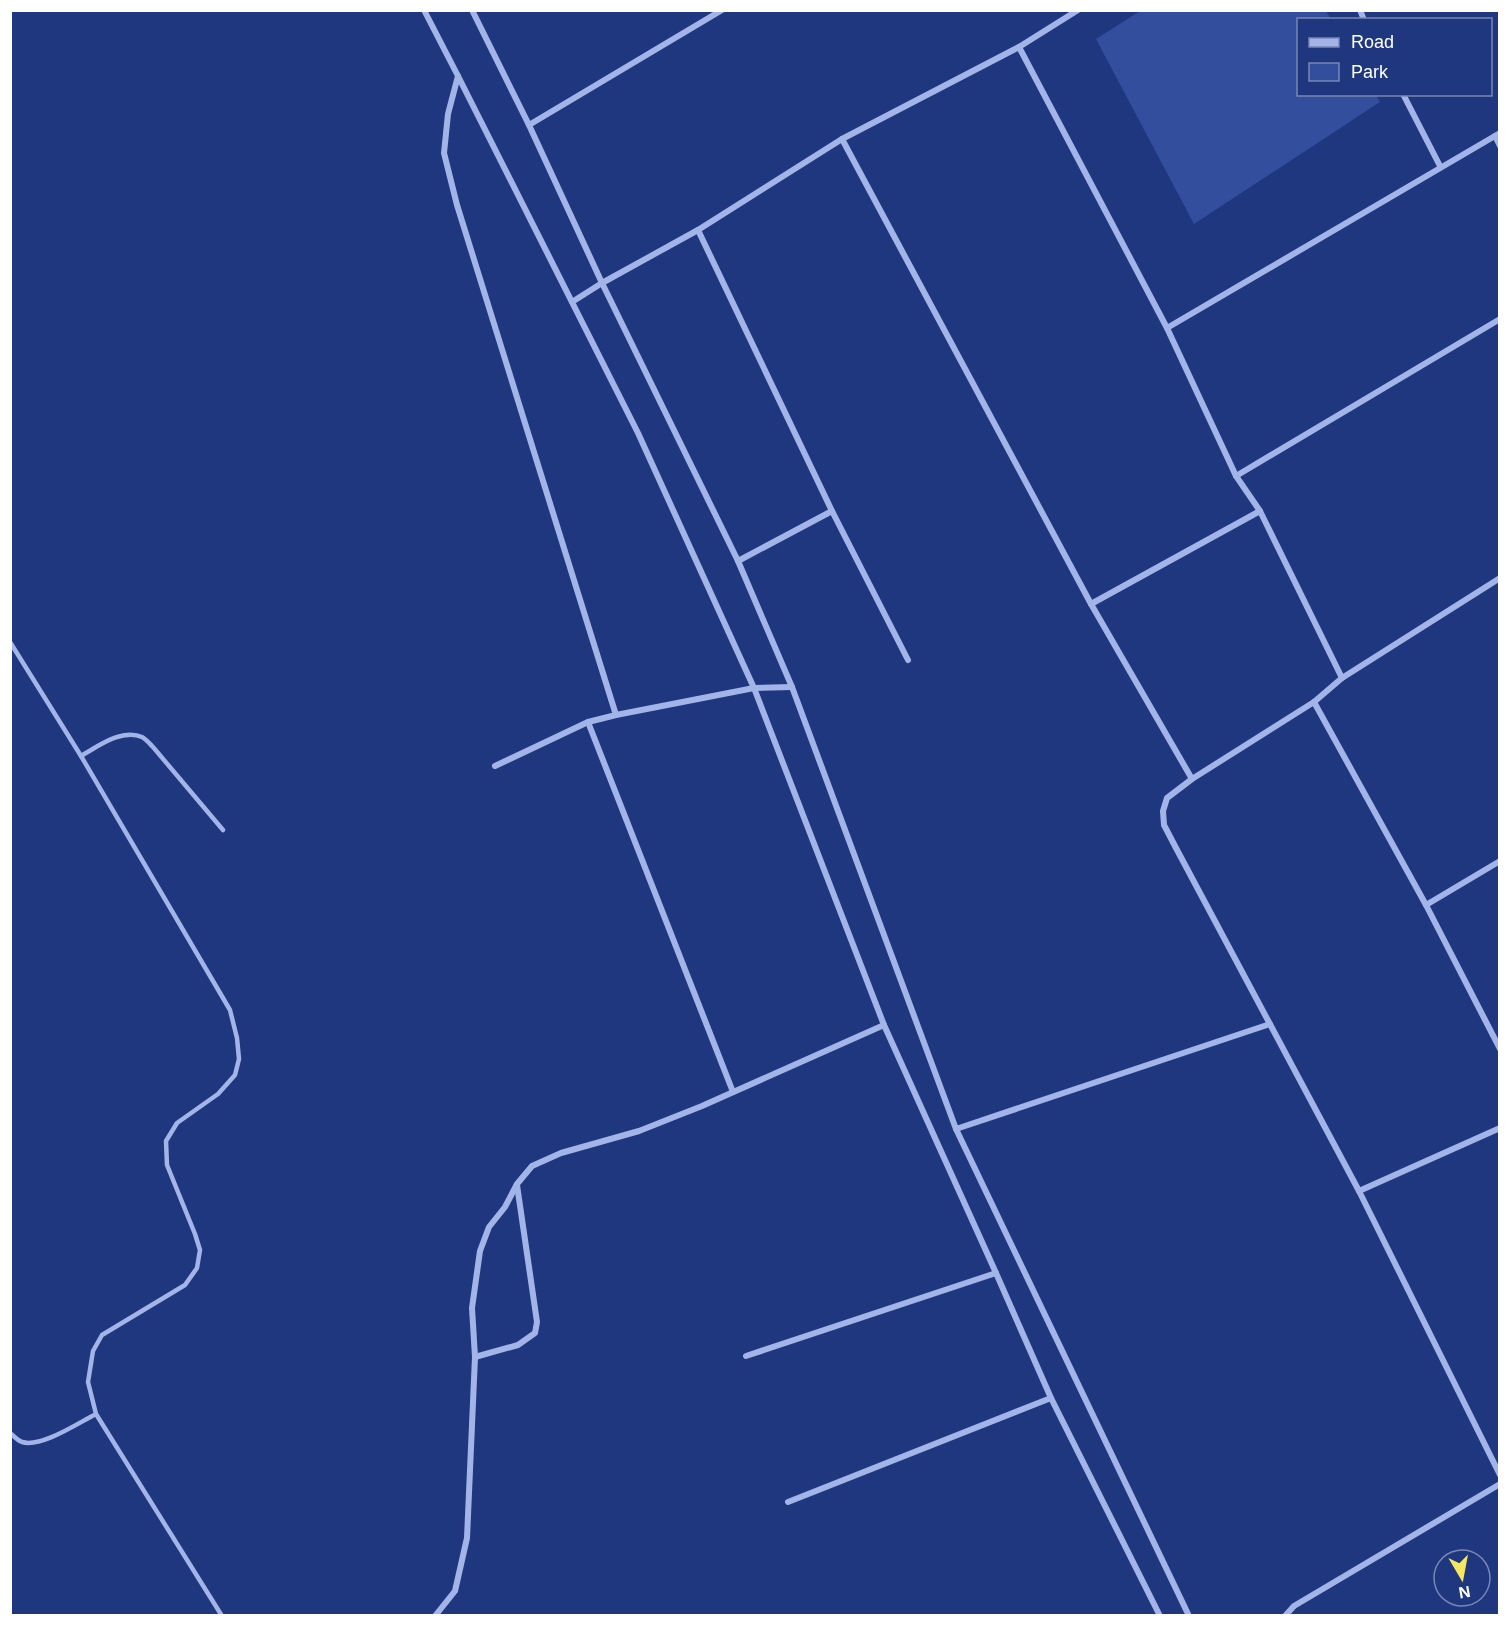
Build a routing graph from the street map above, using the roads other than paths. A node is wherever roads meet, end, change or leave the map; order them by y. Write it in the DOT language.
graph roads {
  1 [pos="424,10"];
  2 [pos="472,10"];
  3 [pos="722,10"];
  4 [pos="1078,10"];
  5 [pos="1019,47"];
  6 [pos="458,76"];
  7 [pos="1404,96"];
  8 [pos="529,124"];
  9 [pos="1497,134"];
  10 [pos="842,140"];
  11 [pos="1500,146"];
  12 [pos="1440,166"];
  13 [pos="698,230"];
  14 [pos="602,283"];
  15 [pos="572,302"];
  16 [pos="1500,319"];
  17 [pos="1167,328"];
  18 [pos="1236,476"];
  19 [pos="832,511"];
  20 [pos="1260,512"];
  21 [pos="738,561"];
  22 [pos="1500,578"];
  23 [pos="1090,604"];
  24 [pos="10,642"];
  25 [pos="908,660"];
  26 [pos="1342,678"];
  27 [pos="792,687"];
  28 [pos="754,688"];
  29 [pos="1314,702"];
  30 [pos="616,715"];
  31 [pos="588,722"];
  32 [pos="81,756"];
  33 [pos="495,766"];
  34 [pos="1192,779"];
  35 [pos="223,830"];
  36 [pos="1500,861"];
  37 [pos="1426,905"];
  38 [pos="1270,1023"];
  39 [pos="884,1025"];
  40 [pos="1500,1049"];
  41 [pos="733,1092"];
  42 [pos="1500,1128"];
  43 [pos="956,1129"];
  44 [pos="517,1184"];
  45 [pos="1359,1191"];
  46 [pos="996,1273"];
  47 [pos="746,1356"];
  48 [pos="475,1357"];
  49 [pos="1051,1398"];
  50 [pos="96,1414"];
  51 [pos="10,1433"];
  52 [pos="1500,1475"];
  53 [pos="1500,1484"];
  54 [pos="788,1502"];
  55 [pos="222,1616"];
  56 [pos="435,1616"];
  57 [pos="1160,1616"];
  58 [pos="1189,1616"];
  59 [pos="1286,1616"];
  1 -- 6 [label="street"];
  2 -- 8 [label="street"];
  3 -- 8 [label="street"];
  4 -- 5 [label="street"];
  5 -- 10 [label="street"];
  5 -- 17 [label="street"];
  6 -- 15 [label="street"];
  6 -- 30 [label="street"];
  7 -- 12 [label="street"];
  8 -- 14 [label="street"];
  9 -- 11 [label="street"];
  9 -- 12 [label="street"];
  10 -- 13 [label="street"];
  10 -- 23 [label="street"];
  12 -- 17 [label="street"];
  13 -- 14 [label="street"];
  13 -- 19 [label="street"];
  14 -- 15 [label="street"];
  14 -- 21 [label="street"];
  15 -- 28 [label="street"];
  16 -- 18 [label="street"];
  17 -- 18 [label="street"];
  18 -- 20 [label="street"];
  19 -- 21 [label="street"];
  19 -- 25 [label="street"];
  20 -- 23 [label="street"];
  20 -- 26 [label="street"];
  21 -- 27 [label="street"];
  22 -- 26 [label="street"];
  23 -- 34 [label="street"];
  24 -- 32 [label="lane"];
  26 -- 29 [label="street"];
  27 -- 28 [label="street"];
  27 -- 43 [label="street"];
  28 -- 30 [label="street"];
  28 -- 39 [label="street"];
  29 -- 34 [label="street"];
  29 -- 37 [label="street"];
  30 -- 31 [label="street"];
  31 -- 33 [label="street"];
  31 -- 41 [label="street"];
  32 -- 35 [label="lane"];
  32 -- 50 [label="lane"];
  34 -- 38 [label="street"];
  36 -- 37 [label="street"];
  37 -- 40 [label="street"];
  38 -- 43 [label="street"];
  38 -- 45 [label="street"];
  39 -- 41 [label="street"];
  39 -- 46 [label="street"];
  41 -- 44 [label="street"];
  42 -- 45 [label="street"];
  43 -- 58 [label="street"];
  44 -- 48 [label="street"];
  44 -- 48 [label="street"];
  45 -- 52 [label="street"];
  46 -- 47 [label="street"];
  46 -- 49 [label="street"];
  48 -- 56 [label="street"];
  49 -- 54 [label="street"];
  49 -- 57 [label="street"];
  50 -- 51 [label="lane"];
  50 -- 55 [label="lane"];
  53 -- 59 [label="street"];
}
